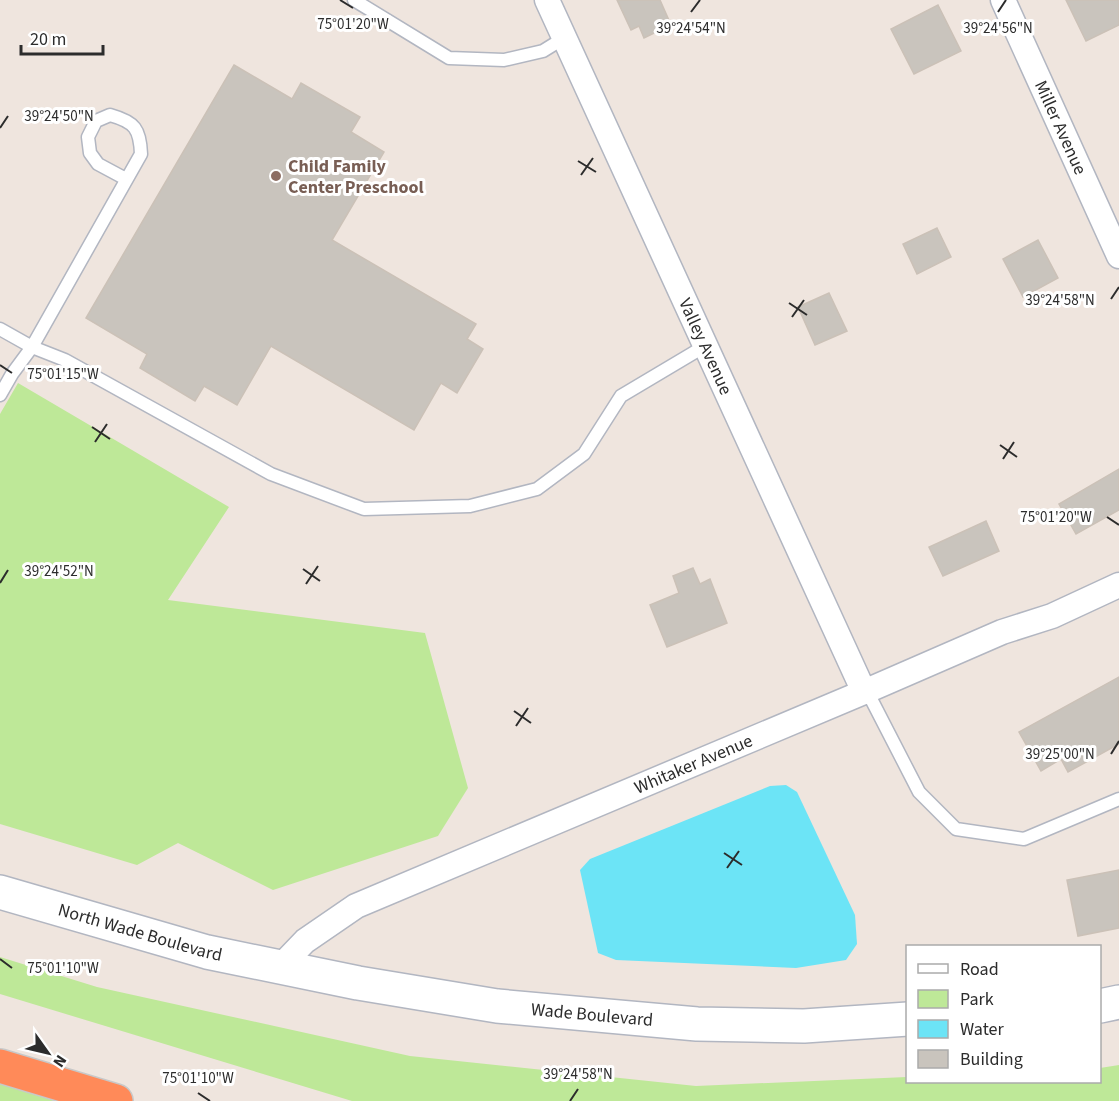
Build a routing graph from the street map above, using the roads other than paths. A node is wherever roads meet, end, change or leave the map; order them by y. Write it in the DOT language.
graph roads {
  1 [pos="354,0"];
  2 [pos="547,0"];
  3 [pos="1002,0"];
  4 [pos="564,38"];
  5 [pos="126,179"];
  6 [pos="1119,256"];
  7 [pos="0,328"];
  8 [pos="705,346"];
  9 [pos="32,347"];
  10 [pos="0,395"];
  11 [pos="1119,585"];
  12 [pos="866,691"];
  13 [pos="1119,799"];
  14 [pos="0,892"];
  15 [pos="280,968"];
  16 [pos="1119,1002"];
  17 [pos="1101,1006"];
  18 [pos="906,1019"];
  19 [pos="0,1066"];
  20 [pos="116,1101"];
  1 -- 4 [label="lane"];
  2 -- 4 [label="street, Valley Avenue"];
  3 -- 6 [label="street, Miller Avenue"];
  4 -- 8 [label="street, Valley Avenue"];
  5 -- 5 [label="lane"];
  5 -- 9 [label="lane"];
  7 -- 9 [label="lane"];
  8 -- 9 [label="lane"];
  8 -- 12 [label="street, Valley Avenue"];
  9 -- 10 [label="lane"];
  11 -- 12 [label="street, Whitaker Avenue"];
  12 -- 13 [label="lane"];
  12 -- 15 [label="street, Whitaker Avenue"];
  14 -- 15 [label="main road, North Wade Boulevard"];
  15 -- 18 [label="main road, Wade Boulevard"];
  16 -- 17 [label="main road"];
  19 -- 20 [label="highway"];
}
